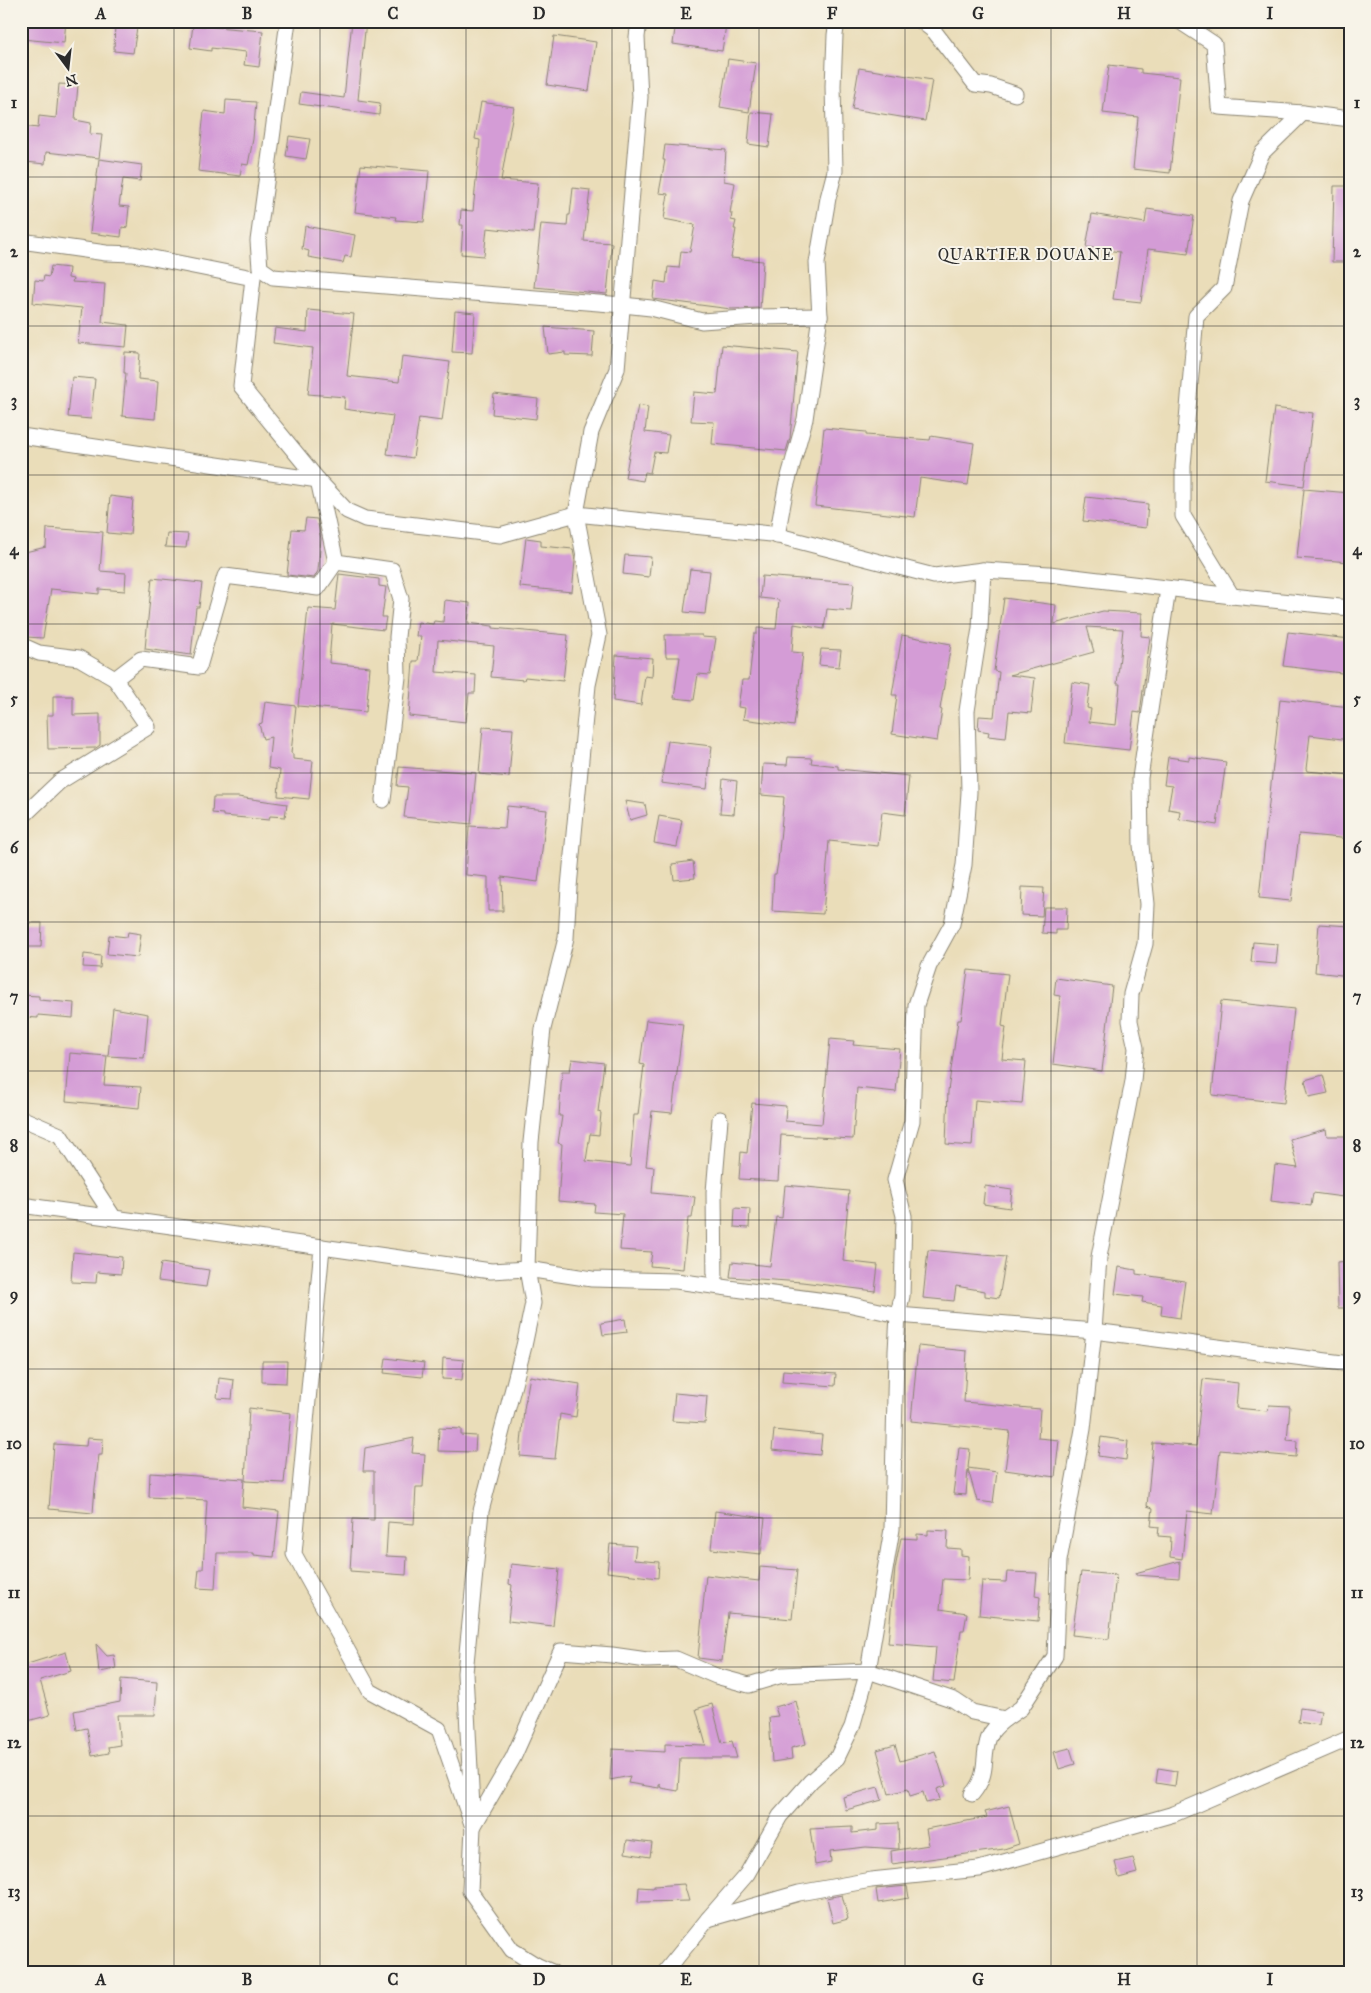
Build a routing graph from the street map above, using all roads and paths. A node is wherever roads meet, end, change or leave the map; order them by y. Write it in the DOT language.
graph roads {
  1 [pos="288,21"];
  2 [pos="639,21"];
  3 [pos="837,21"];
  4 [pos="921,21"];
  5 [pos="1179,21"];
  6 [pos="1015,94"];
  7 [pos="1303,113"];
  8 [pos="1350,119"];
  9 [pos="21,241"];
  10 [pos="623,305"];
  11 [pos="820,316"];
  12 [pos="21,436"];
  13 [pos="318,480"];
  14 [pos="576,514"];
  15 [pos="777,536"];
  16 [pos="336,562"];
  17 [pos="983,570"];
  18 [pos="1168,589"];
  19 [pos="1232,596"];
  20 [pos="1350,608"];
  21 [pos="21,645"];
  22 [pos="115,679"];
  23 [pos="383,800"];
  24 [pos="21,818"];
  25 [pos="21,1118"];
  26 [pos="720,1119"];
  27 [pos="21,1205"];
  28 [pos="114,1218"];
  29 [pos="322,1247"];
  30 [pos="527,1269"];
  31 [pos="715,1285"];
  32 [pos="898,1315"];
  33 [pos="1094,1330"];
  34 [pos="1350,1364"];
  35 [pos="868,1671"];
  36 [pos="1005,1719"];
  37 [pos="1350,1738"];
  38 [pos="972,1794"];
  39 [pos="473,1827"];
  40 [pos="708,1919"];
  41 [pos="535,1968"];
  42 [pos="552,1972"];
  43 [pos="664,1972"];
  1 -- 10 [label="street"];
  2 -- 10 [label="street"];
  3 -- 11 [label="street"];
  4 -- 6 [label="street"];
  5 -- 7 [label="street"];
  7 -- 8 [label="street"];
  7 -- 19 [label="street"];
  9 -- 13 [label="street"];
  10 -- 11 [label="street"];
  10 -- 14 [label="street"];
  11 -- 15 [label="street"];
  12 -- 13 [label="street"];
  13 -- 14 [label="street"];
  13 -- 16 [label="street"];
  14 -- 15 [label="street"];
  14 -- 30 [label="street"];
  15 -- 17 [label="street"];
  16 -- 22 [label="street"];
  16 -- 23 [label="street"];
  17 -- 18 [label="street"];
  17 -- 32 [label="street"];
  18 -- 19 [label="street"];
  18 -- 33 [label="street"];
  19 -- 20 [label="street"];
  21 -- 22 [label="street"];
  22 -- 24 [label="street"];
  25 -- 28 [label="street"];
  26 -- 31 [label="street"];
  27 -- 28 [label="street"];
  28 -- 29 [label="street"];
  29 -- 30 [label="street"];
  29 -- 39 [label="street"];
  30 -- 31 [label="street"];
  30 -- 39 [label="street"];
  31 -- 32 [label="street"];
  32 -- 33 [label="street"];
  32 -- 35 [label="street"];
  33 -- 34 [label="street"];
  33 -- 36 [label="street"];
  35 -- 36 [label="street"];
  35 -- 39 [label="street"];
  35 -- 40 [label="street"];
  36 -- 38 [label="street"];
  37 -- 40 [label="street"];
  39 -- 41 [label="street"];
  40 -- 43 [label="street"];
  41 -- 42 [label="street"];
}
